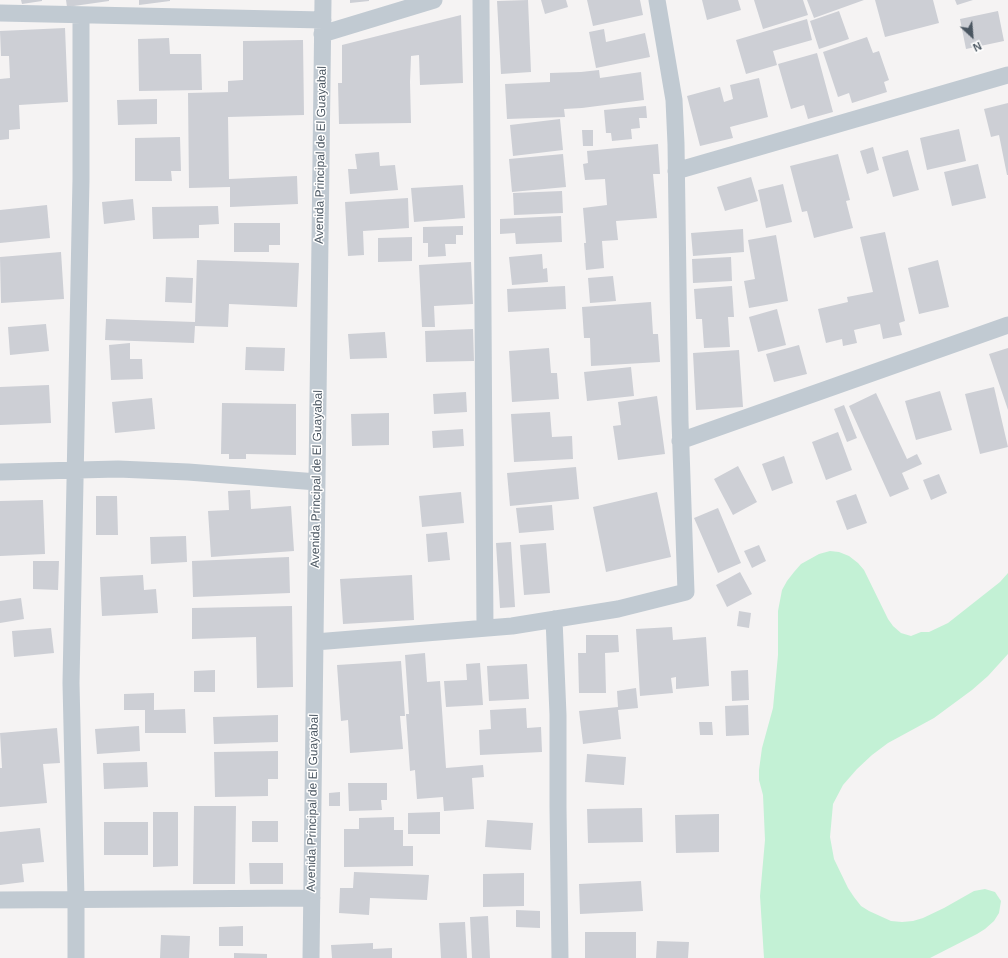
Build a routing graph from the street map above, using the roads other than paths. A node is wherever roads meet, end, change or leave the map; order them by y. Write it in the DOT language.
graph roads {
  1 [pos="323,0"];
  2 [pos="434,0"];
  3 [pos="481,0"];
  4 [pos="657,0"];
  5 [pos="1,14"];
  6 [pos="81,15"];
  7 [pos="323,27"];
  8 [pos="1008,75"];
  9 [pos="676,171"];
  10 [pos="1008,325"];
  11 [pos="680,441"];
  12 [pos="75,470"];
  13 [pos="0,472"];
  14 [pos="316,482"];
  15 [pos="554,619"];
  16 [pos="485,628"];
  17 [pos="315,642"];
  18 [pos="312,898"];
  19 [pos="76,899"];
  20 [pos="0,900"];
  21 [pos="76,958"];
  22 [pos="311,958"];
  23 [pos="560,958"];
  1 -- 7 [label="street, Avenida Principal de El Guayabal"];
  2 -- 7 [label="street"];
  3 -- 16 [label="street"];
  4 -- 9 [label="street"];
  5 -- 6 [label="street"];
  6 -- 7 [label="street"];
  6 -- 12 [label="street"];
  7 -- 14 [label="street, Avenida Principal de El Guayabal"];
  8 -- 9 [label="street"];
  9 -- 11 [label="street"];
  10 -- 11 [label="street"];
  11 -- 15 [label="street"];
  12 -- 13 [label="street"];
  12 -- 14 [label="street"];
  12 -- 19 [label="street"];
  14 -- 17 [label="street, Avenida Principal de El Guayabal"];
  15 -- 16 [label="street"];
  15 -- 23 [label="street"];
  16 -- 17 [label="street"];
  17 -- 18 [label="street, Avenida Principal de El Guayabal"];
  18 -- 19 [label="street"];
  18 -- 22 [label="street, Avenida Principal de El Guayabal"];
  19 -- 20 [label="street"];
  19 -- 21 [label="street"];
}
